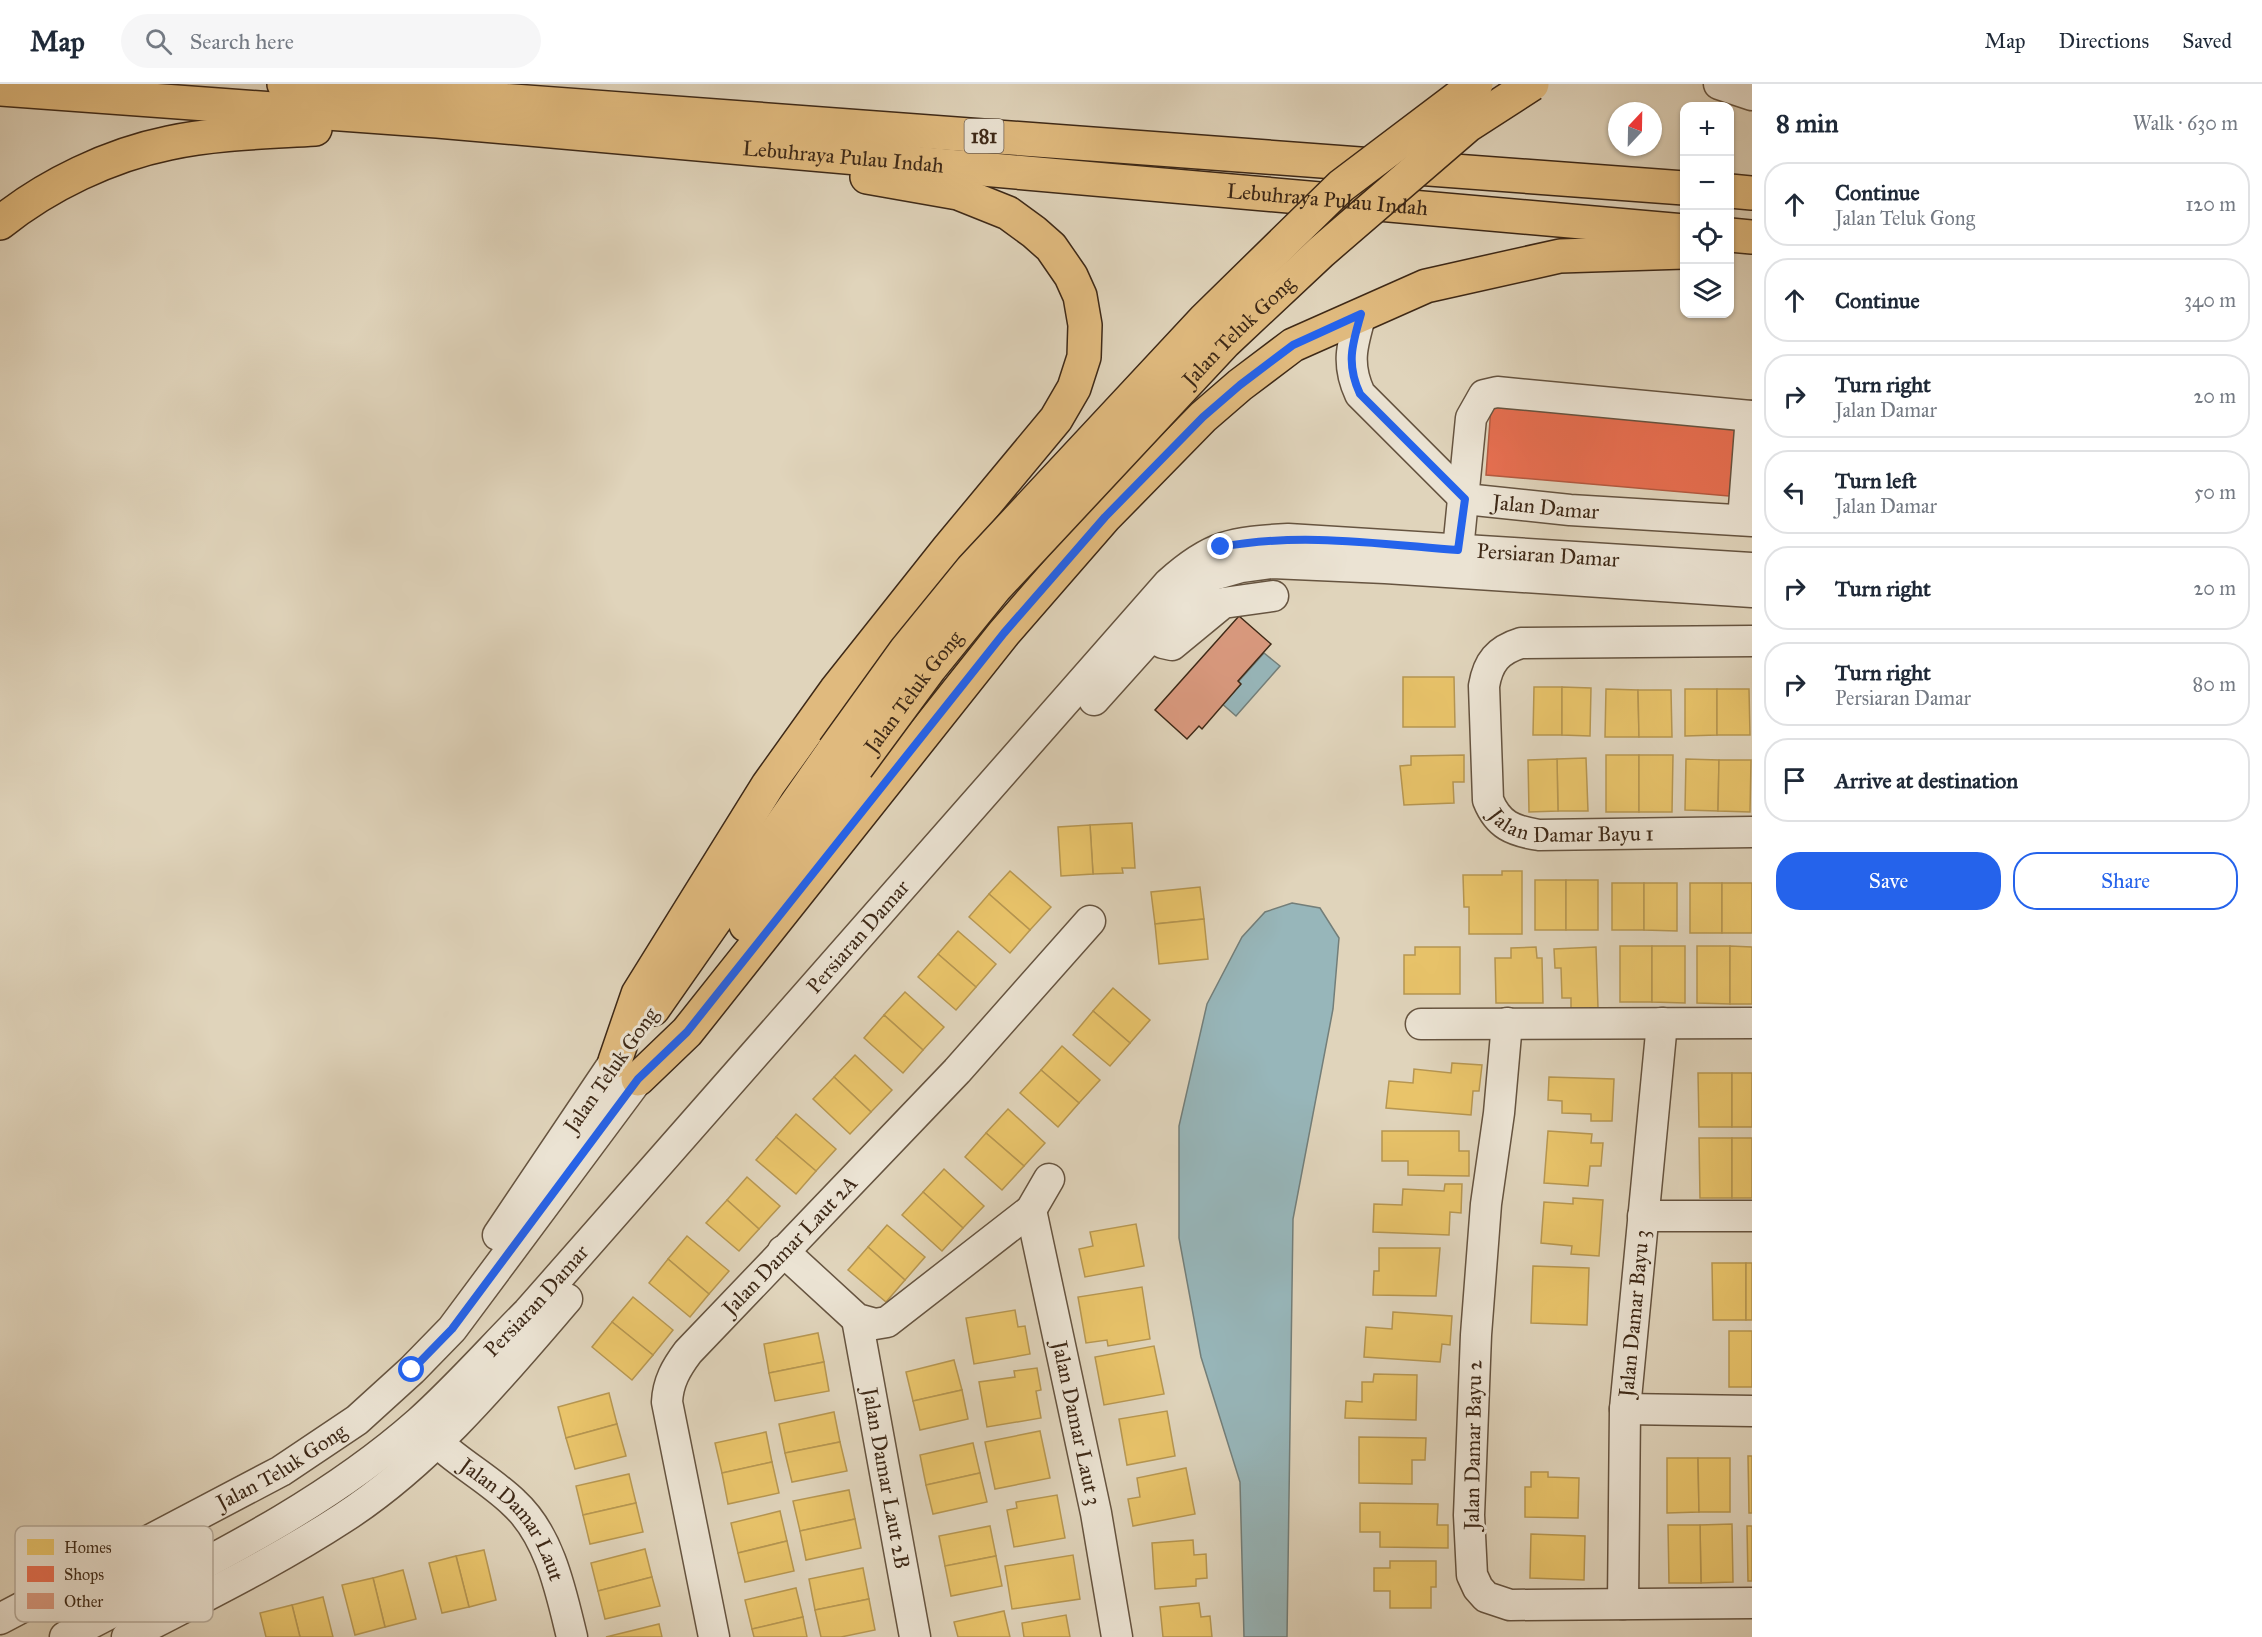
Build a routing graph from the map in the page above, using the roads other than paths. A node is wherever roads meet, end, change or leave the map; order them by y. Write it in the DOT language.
graph roads {
  1 [pos="284,84"];
  2 [pos="1476,84"];
  3 [pos="1532,84"];
  4 [pos="1719,84"];
  5 [pos="0,89"];
  6 [pos="1752,94"];
  7 [pos="437,121"];
  8 [pos="789,152"];
  9 [pos="1680,188"];
  10 [pos="1734,191"];
  11 [pos="1752,193"];
  12 [pos="0,222"];
  13 [pos="1680,231"];
  14 [pos="1734,235"];
  15 [pos="1752,237"];
  16 [pos="1752,248"];
  17 [pos="1734,249"];
  18 [pos="1680,252"];
  19 [pos="1361,314"];
  20 [pos="1751,416"];
  21 [pos="1465,499"];
  22 [pos="1748,521"];
  23 [pos="1458,550"];
  24 [pos="1272,563"];
  25 [pos="1752,568"];
  26 [pos="1752,592"];
  27 [pos="1151,635"];
  28 [pos="1752,641"];
  29 [pos="846,759"];
  30 [pos="1752,832"];
  31 [pos="1090,921"];
  32 [pos="1507,1023"];
  33 [pos="1662,1023"];
  34 [pos="1752,1023"];
  35 [pos="1421,1024"];
  36 [pos="626,1070"];
  37 [pos="1049,1179"];
  38 [pos="1031,1210"];
  39 [pos="1643,1216"];
  40 [pos="1752,1216"];
  41 [pos="783,1251"];
  42 [pos="857,1319"];
  43 [pos="1625,1409"];
  44 [pos="1752,1411"];
  45 [pos="428,1432"];
  46 [pos="177,1526"];
  47 [pos="213,1558"];
  48 [pos="213,1592"];
  49 [pos="1752,1603"];
  50 [pos="1623,1604"];
  51 [pos="15,1611"];
  52 [pos="0,1619"];
  53 [pos="93,1622"];
  54 [pos="155,1622"];
  55 [pos="65,1637"];
  56 [pos="127,1637"];
  57 [pos="572,1637"];
  58 [pos="714,1637"];
  59 [pos="915,1637"];
  60 [pos="1117,1637"];
  1 -- 9 [label="main road, Lebuhraya Pulau Indah / 181"];
  2 -- 29 [label="main road, Jalan Teluk Gong, bridge"];
  3 -- 29 [label="main road, Jalan Teluk Gong, bridge"];
  4 -- 6 [label="street"];
  5 -- 7 [label="main road, Lebuhraya Pulau Indah / 181"];
  7 -- 8 [label="main road, Lebuhraya Pulau Indah / 181"];
  7 -- 12 [label="main road"];
  8 -- 13 [label="main road, Lebuhraya Pulau Indah / 181"];
  8 -- 36 [label="main road"];
  10 -- 11 [label="main road"];
  14 -- 15 [label="main road"];
  16 -- 17 [label="main road"];
  18 -- 19 [label="main road"];
  19 -- 21 [label="street, Jalan Damar"];
  19 -- 36 [label="main road"];
  20 -- 21 [label="street"];
  20 -- 22 [label="street"];
  21 -- 22 [label="street, Jalan Damar"];
  21 -- 23 [label="street"];
  23 -- 25 [label="street, Persiaran Damar"];
  23 -- 45 [label="street, Persiaran Damar"];
  24 -- 26 [label="street, Persiaran Damar"];
  24 -- 27 [label="street, Persiaran Damar"];
  24 -- 27 [label="street"];
  27 -- 45 [label="street, Persiaran Damar"];
  28 -- 30 [label="street, Jalan Damar Bayu 1"];
  29 -- 36 [label="main road, Jalan Teluk Gong"];
  31 -- 41 [label="street, Jalan Damar Laut 2A"];
  32 -- 33 [label="street"];
  32 -- 35 [label="street"];
  32 -- 50 [label="street, Jalan Damar Bayu 2"];
  33 -- 34 [label="street"];
  33 -- 39 [label="street, Jalan Damar Bayu 3"];
  36 -- 46 [label="street, Jalan Teluk Gong"];
  37 -- 38 [label="street"];
  38 -- 42 [label="street"];
  38 -- 60 [label="street, Jalan Damar Laut 3"];
  39 -- 40 [label="street"];
  39 -- 43 [label="street, Jalan Damar Bayu 3"];
  41 -- 42 [label="street"];
  41 -- 58 [label="street, Jalan Damar Laut 2A"];
  42 -- 59 [label="street, Jalan Damar Laut 2B"];
  43 -- 44 [label="street"];
  43 -- 50 [label="street, Jalan Damar Bayu 3"];
  45 -- 47 [label="street, Persiaran Damar"];
  45 -- 48 [label="street, Persiaran Damar"];
  45 -- 57 [label="street, Jalan Damar Laut"];
  49 -- 50 [label="street, Jalan Damar Bayu 2"];
  51 -- 52 [label="street, Jalan Teluk Gong"];
  53 -- 55 [label="street, Persiaran Damar"];
  54 -- 56 [label="street, Persiaran Damar"];
}
